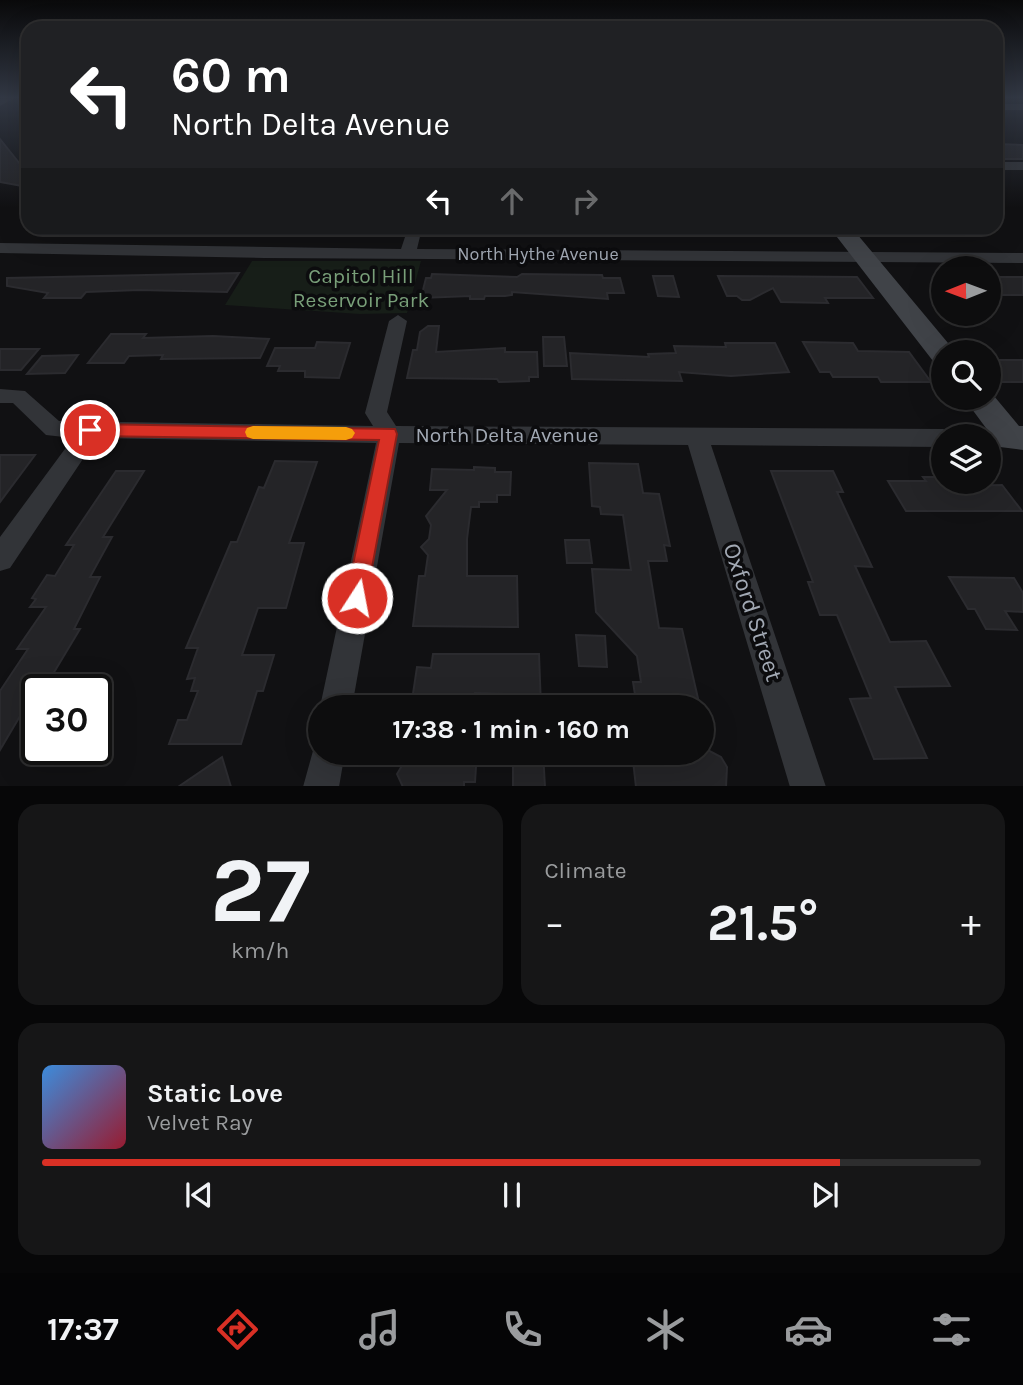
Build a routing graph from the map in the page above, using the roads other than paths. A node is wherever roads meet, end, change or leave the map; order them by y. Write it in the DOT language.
graph roads {
  1 [pos="1003,166"];
  2 [pos="1023,166"];
  3 [pos="413,235"];
  4 [pos="847,235"];
  5 [pos="0,248"];
  6 [pos="408,254"];
  7 [pos="866,257"];
  8 [pos="1023,258"];
  9 [pos="398,321"];
  10 [pos="931,340"];
  11 [pos="0,396"];
  12 [pos="988,410"];
  13 [pos="90,430"];
  14 [pos="388,434"];
  15 [pos="697,437"];
  16 [pos="931,438"];
  17 [pos="1008,438"];
  18 [pos="0,559"];
  19 [pos="338,695"];
  20 [pos="325,765"];
  21 [pos="321,786"];
  22 [pos="808,786"];
  1 -- 2 [label="street"];
  3 -- 6 [label="street"];
  4 -- 7 [label="street"];
  5 -- 6 [label="street, North Hythe Avenue"];
  6 -- 7 [label="street, North Hythe Avenue"];
  7 -- 8 [label="street, North Hythe Avenue"];
  7 -- 10 [label="street"];
  9 -- 14 [label="street"];
  11 -- 13 [label="street, North Delta Avenue"];
  12 -- 17 [label="street"];
  13 -- 14 [label="street, North Delta Avenue"];
  13 -- 18 [label="street"];
  14 -- 15 [label="street, North Delta Avenue"];
  14 -- 19 [label="street"];
  15 -- 16 [label="street, North Delta Avenue"];
  15 -- 22 [label="street, Oxford Street"];
  20 -- 21 [label="street"];
}
